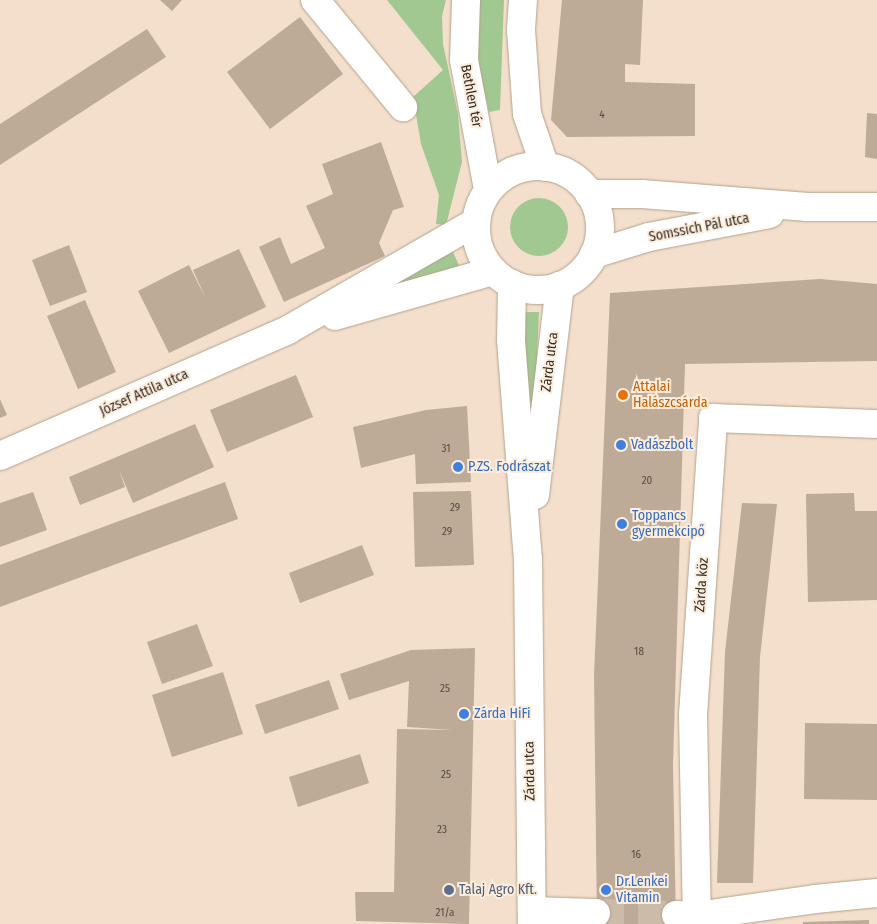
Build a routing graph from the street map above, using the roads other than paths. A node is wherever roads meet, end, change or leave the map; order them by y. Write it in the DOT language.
graph roads {
  1 [pos="315,0"];
  2 [pos="466,0"];
  3 [pos="524,0"];
  4 [pos="403,107"];
  5 [pos="545,167"];
  6 [pos="488,190"];
  7 [pos="590,194"];
  8 [pos="807,207"];
  9 [pos="877,207"];
  10 [pos="476,222"];
  11 [pos="594,254"];
  12 [pos="502,278"];
  13 [pos="560,286"];
  14 [pos="288,330"];
  15 [pos="877,424"];
  16 [pos="0,456"];
  17 [pos="528,559"];
  18 [pos="877,893"];
  19 [pos="596,913"];
  20 [pos="532,918"];
  21 [pos="690,918"];
  1 -- 4 [label="street"];
  2 -- 6 [label="street, Bethlen tér"];
  3 -- 5 [label="street"];
  5 -- 6 [label="street"];
  5 -- 7 [label="street"];
  6 -- 10 [label="street"];
  7 -- 8 [label="street, Somssich Pál utca"];
  7 -- 11 [label="street"];
  8 -- 9 [label="street, Somssich Pál utca"];
  8 -- 11 [label="street, Somssich Pál utca"];
  10 -- 12 [label="street"];
  10 -- 14 [label="street, József Attila utca"];
  11 -- 13 [label="street"];
  12 -- 13 [label="street"];
  12 -- 14 [label="street, József Attila utca"];
  12 -- 17 [label="street, Zárda utca"];
  13 -- 17 [label="street, Zárda utca"];
  14 -- 16 [label="street, József Attila utca"];
  15 -- 21 [label="street, Zárda köz"];
  17 -- 20 [label="street, Zárda utca"];
  18 -- 21 [label="street, Zárda köz"];
  19 -- 20 [label="street"];
}
